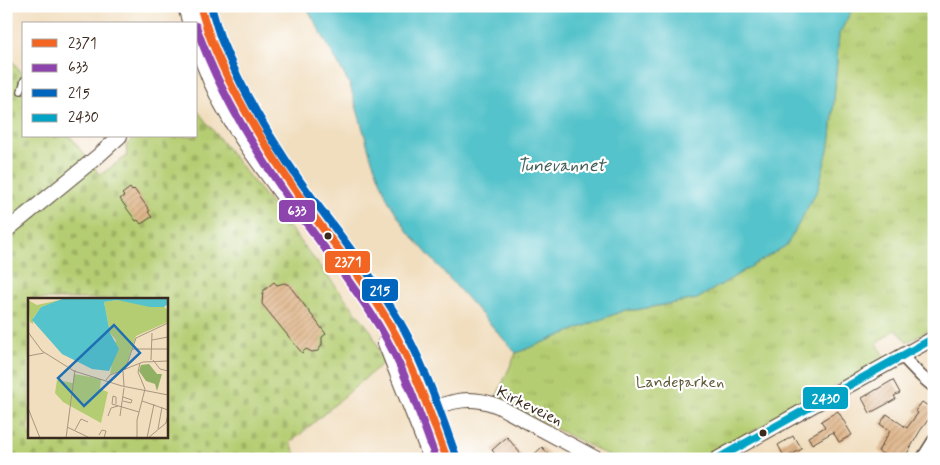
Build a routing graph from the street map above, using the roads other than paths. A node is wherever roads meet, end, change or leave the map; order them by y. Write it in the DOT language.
graph roads {
  1 [pos="187,6"];
  2 [pos="200,6"];
  3 [pos="191,22"];
  4 [pos="198,42"];
  5 [pos="210,73"];
  6 [pos="118,138"];
  7 [pos="6,231"];
  8 [pos="934,338"];
  9 [pos="902,356"];
  10 [pos="934,387"];
  11 [pos="422,412"];
  12 [pos="934,440"];
  13 [pos="433,459"];
  14 [pos="447,459"];
  15 [pos="597,459"];
  16 [pos="717,459"];
  17 [pos="922,459"];
  1 -- 3 [label="main road"];
  2 -- 5 [label="main road"];
  4 -- 5 [label="main road"];
  5 -- 11 [label="main road"];
  6 -- 7 [label="street"];
  8 -- 9 [label="street"];
  9 -- 10 [label="street"];
  9 -- 16 [label="street"];
  11 -- 13 [label="main road"];
  11 -- 14 [label="main road"];
  11 -- 15 [label="street, Kirkeveien"];
  12 -- 17 [label="street"];
}
